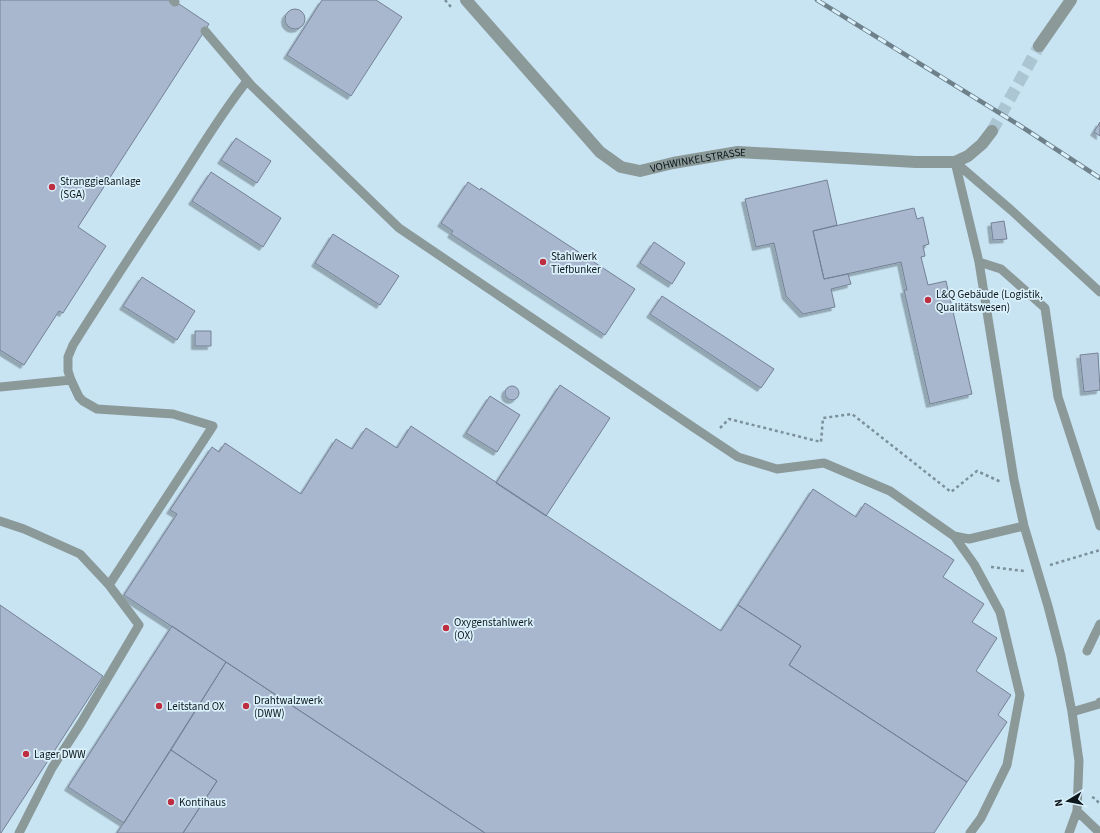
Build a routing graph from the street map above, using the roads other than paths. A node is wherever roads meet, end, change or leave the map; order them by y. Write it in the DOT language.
graph roads {
  1 [pos="466,0"];
  2 [pos="1071,0"];
  3 [pos="205,31"];
  4 [pos="1039,46"];
  5 [pos="247,81"];
  6 [pos="992,131"];
  7 [pos="955,162"];
  8 [pos="979,262"];
  9 [pos="1100,292"];
  10 [pos="71,380"];
  11 [pos="0,387"];
  12 [pos="0,522"];
  13 [pos="1024,526"];
  14 [pos="1100,526"];
  15 [pos="954,536"];
  16 [pos="109,585"];
  17 [pos="1100,624"];
  18 [pos="1087,651"];
  19 [pos="1100,705"];
  20 [pos="1072,712"];
  21 [pos="1077,811"];
  22 [pos="19,833"];
  23 [pos="970,833"];
  24 [pos="1069,833"];
  25 [pos="1100,833"];
  1 -- 7 [label="street, VOHWINKELSTRASSE"];
  2 -- 4 [label="street"];
  3 -- 5 [label="lane"];
  5 -- 10 [label="lane"];
  5 -- 15 [label="lane"];
  6 -- 7 [label="street, VOHWINKELSTRASSE"];
  7 -- 8 [label="lane"];
  7 -- 9 [label="lane"];
  8 -- 13 [label="lane"];
  8 -- 14 [label="lane"];
  10 -- 11 [label="lane"];
  10 -- 16 [label="lane"];
  12 -- 16 [label="lane"];
  13 -- 15 [label="lane"];
  13 -- 20 [label="lane"];
  15 -- 23 [label="lane"];
  16 -- 22 [label="lane"];
  17 -- 18 [label="lane"];
  19 -- 20 [label="lane"];
  20 -- 21 [label="lane"];
  21 -- 24 [label="lane"];
  21 -- 25 [label="lane"];
}
